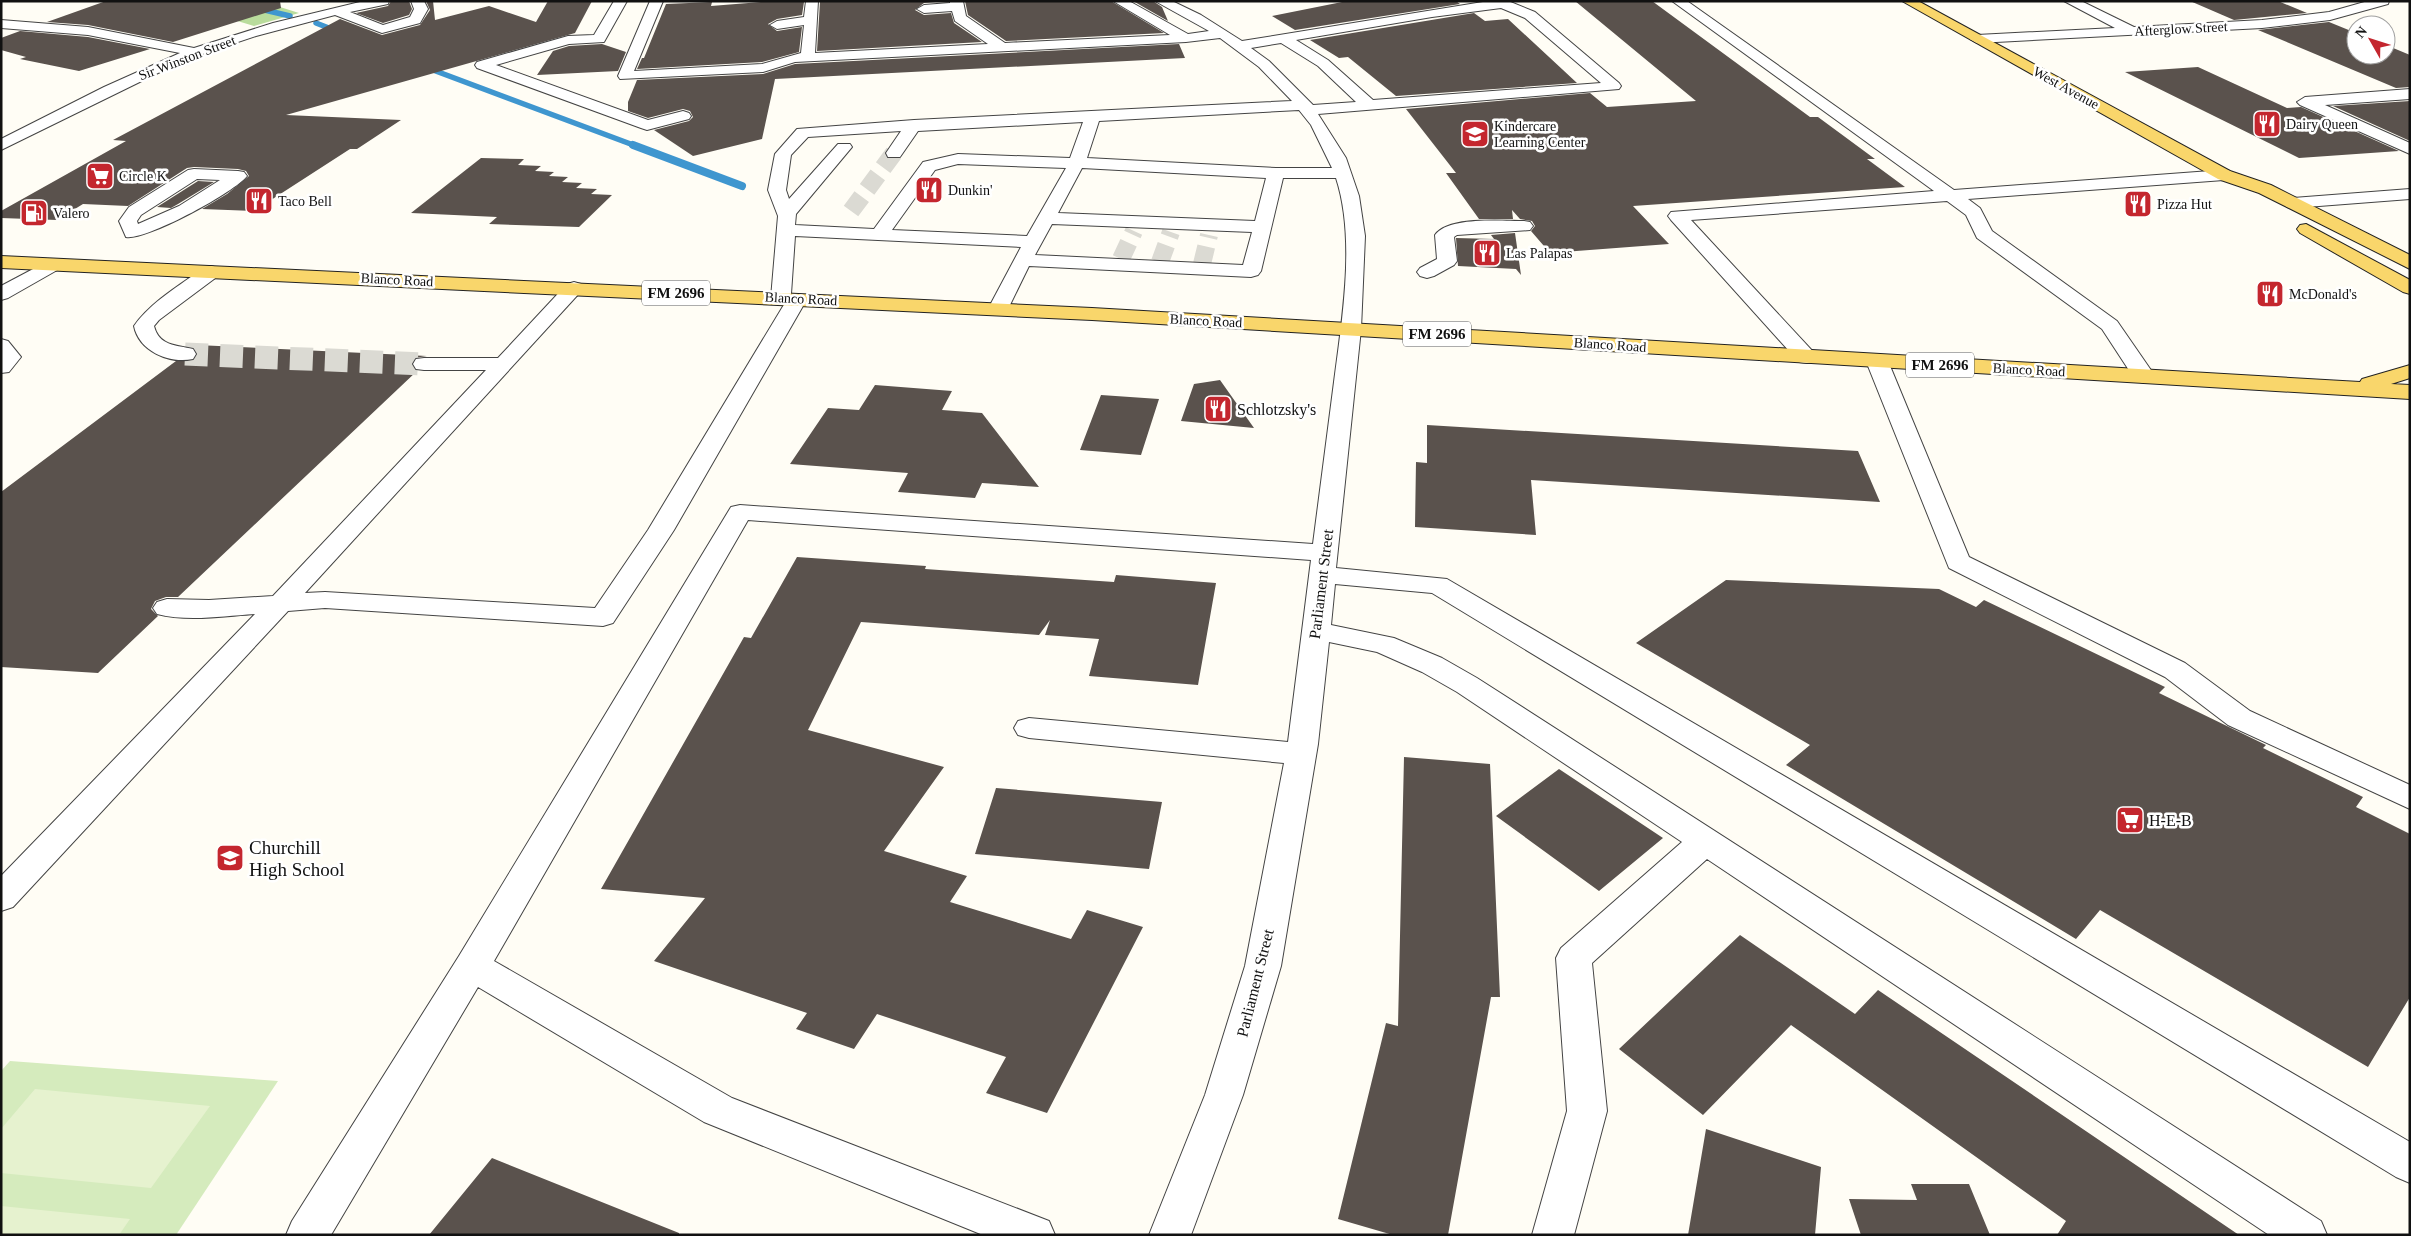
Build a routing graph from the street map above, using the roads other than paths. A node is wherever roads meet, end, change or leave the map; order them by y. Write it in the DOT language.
graph roads {
  1 [pos="383,1"];
  2 [pos="417,1"];
  3 [pos="621,1"];
  4 [pos="657,1"];
  5 [pos="812,1"];
  6 [pos="1118,1"];
  7 [pos="1161,1"];
  8 [pos="1678,1"];
  9 [pos="1908,1"];
  10 [pos="2070,1"];
  11 [pos="2383,1"];
  12 [pos="1499,3"];
  13 [pos="957,4"];
  14 [pos="924,9"];
  15 [pos="336,11"];
  16 [pos="810,20"];
  17 [pos="1,24"];
  18 [pos="776,25"];
  19 [pos="661,28"];
  20 [pos="645,29"];
  21 [pos="2132,31"];
  22 [pos="1221,34"];
  23 [pos="1186,38"];
  24 [pos="1284,38"];
  25 [pos="1977,39"];
  26 [pos="1238,46"];
  27 [pos="1001,48"];
  28 [pos="195,52"];
  29 [pos="808,58"];
  30 [pos="2410,94"];
  31 [pos="1370,106"];
  32 [pos="1307,108"];
  33 [pos="683,116"];
  34 [pos="1093,116"];
  35 [pos="914,126"];
  36 [pos="1,145"];
  37 [pos="844,147"];
  38 [pos="2410,150"];
  39 [pos="894,153"];
  40 [pos="1077,163"];
  41 [pos="1342,172"];
  42 [pos="1276,173"];
  43 [pos="2224,176"];
  44 [pos="2410,194"];
  45 [pos="1950,195"];
  46 [pos="2293,203"];
  47 [pos="893,216"];
  48 [pos="911,217"];
  49 [pos="844,218"];
  50 [pos="1047,218"];
  51 [pos="128,221"];
  52 [pos="986,221"];
  53 [pos="786,224"];
  54 [pos="1524,226"];
  55 [pos="1263,227"];
  56 [pos="832,232"];
  57 [pos="879,234"];
  58 [pos="975,239"];
  59 [pos="1033,242"];
  60 [pos="1023,260"];
  61 [pos="11,263"];
  62 [pos="2410,263"];
  63 [pos="52,265"];
  64 [pos="211,272"];
  65 [pos="1427,272"];
  66 [pos="1,275"];
  67 [pos="574,288"];
  68 [pos="2410,288"];
  69 [pos="1,294"];
  70 [pos="789,299"];
  71 [pos="998,309"];
  72 [pos="1351,329"];
  73 [pos="1,345"];
  74 [pos="185,354"];
  75 [pos="1807,357"];
  76 [pos="1877,361"];
  77 [pos="424,364"];
  78 [pos="503,364"];
  79 [pos="1,367"];
  80 [pos="2410,371"];
  81 [pos="2144,376"];
  82 [pos="2356,388"];
  83 [pos="2410,392"];
  84 [pos="1323,564"];
  85 [pos="278,604"];
  86 [pos="167,608"];
  87 [pos="1315,631"];
  88 [pos="1029,728"];
  89 [pos="1301,754"];
  90 [pos="2410,798"];
  91 [pos="1705,841"];
  92 [pos="1,898"];
  93 [pos="472,966"];
  94 [pos="2410,1164"];
  95 [pos="307,1235"];
  96 [pos="1034,1235"];
  97 [pos="1170,1235"];
  98 [pos="1554,1235"];
  99 [pos="2306,1235"];
  1 -- 15 [label="street, Sir Winston Street"];
  2 -- 15 [label="street"];
  3 -- 33 [label="street"];
  4 -- 20 [label="street"];
  5 -- 16 [label="street"];
  6 -- 23 [label="street"];
  7 -- 22 [label="street, Parliament Street"];
  8 -- 45 [label="street"];
  9 -- 25 [label="main road, West Avenue"];
  10 -- 21 [label="street"];
  11 -- 21 [label="street, Afterglow Street"];
  12 -- 24 [label="street"];
  12 -- 31 [label="street"];
  13 -- 14 [label="street"];
  13 -- 27 [label="street"];
  15 -- 28 [label="street, Sir Winston Street"];
  16 -- 18 [label="street"];
  16 -- 29 [label="street"];
  17 -- 28 [label="street"];
  19 -- 20 [label="street"];
  20 -- 29 [label="street"];
  21 -- 25 [label="street, Afterglow Street"];
  22 -- 23 [label="street"];
  22 -- 26 [label="street, Parliament Street"];
  23 -- 27 [label="street"];
  24 -- 26 [label="street"];
  24 -- 31 [label="street"];
  25 -- 43 [label="main road, West Avenue"];
  26 -- 32 [label="street, Parliament Street"];
  27 -- 29 [label="street"];
  28 -- 36 [label="street, Sir Winston Street"];
  30 -- 38 [label="street"];
  31 -- 32 [label="street"];
  32 -- 34 [label="street"];
  32 -- 41 [label="street, Parliament Street"];
  34 -- 35 [label="street"];
  34 -- 40 [label="street"];
  35 -- 39 [label="street"];
  35 -- 53 [label="street"];
  37 -- 53 [label="street"];
  40 -- 42 [label="street"];
  40 -- 47 [label="street"];
  40 -- 50 [label="street"];
  41 -- 42 [label="street"];
  41 -- 72 [label="street, Parliament Street"];
  42 -- 55 [label="street"];
  43 -- 45 [label="street"];
  43 -- 46 [label="main road, West Avenue"];
  43 -- 68 [label="main road, West Avenue"];
  44 -- 46 [label="street"];
  45 -- 75 [label="street"];
  45 -- 81 [label="street"];
  46 -- 62 [label="main road, West Avenue"];
  47 -- 48 [label="street"];
  47 -- 57 [label="street"];
  49 -- 56 [label="street"];
  50 -- 55 [label="street"];
  50 -- 59 [label="street"];
  51 -- 51 [label="street"];
  52 -- 58 [label="street"];
  53 -- 56 [label="street"];
  53 -- 70 [label="street"];
  54 -- 65 [label="street"];
  55 -- 60 [label="street"];
  56 -- 57 [label="street"];
  57 -- 58 [label="street"];
  58 -- 59 [label="street"];
  59 -- 60 [label="street"];
  60 -- 71 [label="street"];
  61 -- 63 [label="main road, Blanco Road / FM 2696"];
  61 -- 66 [label="street"];
  63 -- 64 [label="main road, Blanco Road / FM 2696"];
  63 -- 69 [label="street"];
  64 -- 67 [label="main road, Blanco Road / FM 2696"];
  64 -- 74 [label="street"];
  67 -- 70 [label="main road, Blanco Road / FM 2696"];
  67 -- 78 [label="street"];
  70 -- 71 [label="main road, Blanco Road / FM 2696"];
  70 -- 85 [label="street"];
  71 -- 72 [label="main road, Blanco Road / FM 2696"];
  72 -- 75 [label="main road, Blanco Road / FM 2696"];
  72 -- 84 [label="street, Parliament Street"];
  73 -- 79 [label="street"];
  75 -- 76 [label="main road, Blanco Road / FM 2696"];
  76 -- 81 [label="main road, Blanco Road / FM 2696"];
  76 -- 90 [label="street"];
  77 -- 78 [label="street"];
  78 -- 85 [label="street"];
  80 -- 82 [label="main road"];
  81 -- 82 [label="main road, Blanco Road / FM 2696"];
  82 -- 83 [label="main road, Blanco Road / FM 2696"];
  84 -- 87 [label="street, Parliament Street"];
  84 -- 93 [label="street"];
  84 -- 94 [label="street"];
  85 -- 86 [label="street"];
  85 -- 92 [label="street"];
  87 -- 89 [label="street, Parliament Street"];
  87 -- 91 [label="street"];
  88 -- 89 [label="street"];
  89 -- 97 [label="street, Parliament Street"];
  91 -- 98 [label="street"];
  91 -- 99 [label="street"];
  93 -- 95 [label="street"];
  93 -- 96 [label="street"];
}
